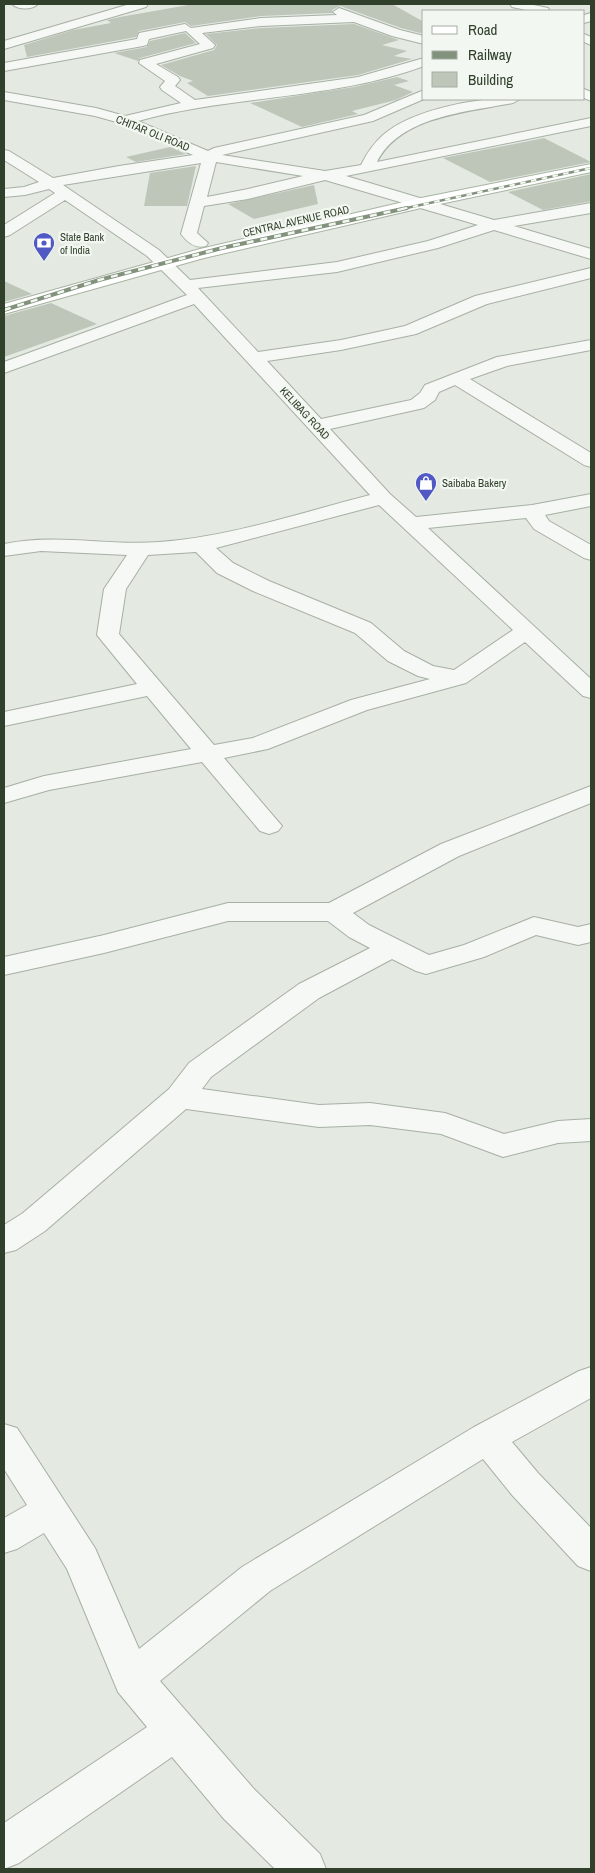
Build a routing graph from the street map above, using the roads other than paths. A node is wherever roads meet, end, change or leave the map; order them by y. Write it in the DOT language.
graph roads {
  1 [pos="18,4"];
  2 [pos="32,4"];
  3 [pos="516,4"];
  4 [pos="142,5"];
  5 [pos="327,7"];
  6 [pos="539,10"];
  7 [pos="164,17"];
  8 [pos="356,18"];
  9 [pos="407,22"];
  10 [pos="373,25"];
  11 [pos="189,30"];
  12 [pos="422,39"];
  13 [pos="4,45"];
  14 [pos="422,63"];
  15 [pos="4,67"];
  16 [pos="422,95"];
  17 [pos="4,96"];
  18 [pos="508,100"];
  19 [pos="193,105"];
  20 [pos="368,118"];
  21 [pos="125,120"];
  22 [pos="591,122"];
  23 [pos="400,129"];
  24 [pos="4,154"];
  25 [pos="206,156"];
  26 [pos="591,158"];
  27 [pos="591,168"];
  28 [pos="366,169"];
  29 [pos="325,175"];
  30 [pos="58,188"];
  31 [pos="4,193"];
  32 [pos="403,197"];
  33 [pos="196,203"];
  34 [pos="421,203"];
  35 [pos="591,208"];
  36 [pos="494,225"];
  37 [pos="4,232"];
  38 [pos="200,243"];
  39 [pos="591,254"];
  40 [pos="159,258"];
  41 [pos="591,273"];
  42 [pos="192,291"];
  43 [pos="4,297"];
  44 [pos="4,309"];
  45 [pos="591,345"];
  46 [pos="254,358"];
  47 [pos="4,368"];
  48 [pos="456,378"];
  49 [pos="317,426"];
  50 [pos="591,461"];
  51 [pos="383,498"];
  52 [pos="591,500"];
  53 [pos="532,511"];
  54 [pos="410,524"];
  55 [pos="201,545"];
  56 [pos="142,548"];
  57 [pos="4,550"];
  58 [pos="591,554"];
  59 [pos="526,631"];
  60 [pos="458,678"];
  61 [pos="152,688"];
  62 [pos="591,691"];
  63 [pos="4,719"];
  64 [pos="208,753"];
  65 [pos="591,794"];
  66 [pos="4,796"];
  67 [pos="269,826"];
  68 [pos="334,912"];
  69 [pos="591,932"];
  70 [pos="392,948"];
  71 [pos="4,966"];
  72 [pos="180,1097"];
  73 [pos="591,1130"];
  74 [pos="4,1241"];
  75 [pos="591,1381"];
  76 [pos="487,1438"];
  77 [pos="4,1439"];
  78 [pos="50,1511"];
  79 [pos="4,1537"];
  80 [pos="591,1552"];
  81 [pos="132,1679"];
  82 [pos="176,1731"];
  83 [pos="4,1848"];
  84 [pos="305,1869"];
  1 -- 2 [label="street"];
  3 -- 6 [label="street"];
  4 -- 13 [label="street"];
  5 -- 8 [label="street"];
  7 -- 11 [label="street"];
  8 -- 10 [label="street"];
  8 -- 11 [label="street"];
  9 -- 10 [label="street"];
  10 -- 12 [label="street"];
  11 -- 15 [label="street"];
  11 -- 19 [label="street"];
  14 -- 19 [label="street"];
  16 -- 20 [label="street"];
  17 -- 21 [label="street, CHITAR OLI ROAD"];
  18 -- 23 [label="street"];
  19 -- 21 [label="street"];
  20 -- 23 [label="street"];
  20 -- 25 [label="street"];
  21 -- 25 [label="street, CHITAR OLI ROAD"];
  22 -- 28 [label="street"];
  23 -- 28 [label="street"];
  24 -- 30 [label="street, KELIBAG ROAD"];
  25 -- 29 [label="street"];
  25 -- 30 [label="street"];
  25 -- 33 [label="street"];
  26 -- 32 [label="main road, CENTRAL AVENUE ROAD"];
  27 -- 34 [label="main road"];
  28 -- 29 [label="street"];
  29 -- 32 [label="street"];
  29 -- 33 [label="street"];
  30 -- 31 [label="street"];
  30 -- 37 [label="street"];
  30 -- 40 [label="street, KELIBAG ROAD"];
  32 -- 34 [label="street"];
  32 -- 38 [label="main road, CENTRAL AVENUE ROAD"];
  33 -- 38 [label="street"];
  34 -- 36 [label="street"];
  34 -- 40 [label="main road"];
  35 -- 36 [label="street"];
  36 -- 39 [label="street"];
  36 -- 42 [label="street"];
  38 -- 40 [label="main road, CENTRAL AVENUE ROAD"];
  40 -- 42 [label="street, KELIBAG ROAD"];
  40 -- 43 [label="main road, CENTRAL AVENUE ROAD"];
  40 -- 44 [label="main road"];
  41 -- 46 [label="street"];
  42 -- 46 [label="street, KELIBAG ROAD"];
  42 -- 47 [label="street"];
  45 -- 48 [label="street"];
  46 -- 49 [label="street, KELIBAG ROAD"];
  48 -- 49 [label="street"];
  48 -- 50 [label="street"];
  49 -- 51 [label="street, KELIBAG ROAD"];
  51 -- 54 [label="street, KELIBAG ROAD"];
  51 -- 55 [label="street"];
  52 -- 53 [label="street"];
  53 -- 54 [label="street"];
  53 -- 58 [label="street"];
  54 -- 59 [label="street, KELIBAG ROAD"];
  55 -- 56 [label="street"];
  55 -- 60 [label="street"];
  56 -- 57 [label="street"];
  56 -- 61 [label="street"];
  59 -- 60 [label="street"];
  59 -- 62 [label="street, KELIBAG ROAD"];
  60 -- 64 [label="street"];
  61 -- 63 [label="street"];
  61 -- 64 [label="street"];
  64 -- 66 [label="street"];
  64 -- 67 [label="street"];
  65 -- 68 [label="street"];
  68 -- 70 [label="street"];
  68 -- 71 [label="street"];
  69 -- 70 [label="street"];
  70 -- 72 [label="street"];
  72 -- 73 [label="street"];
  72 -- 74 [label="street"];
  75 -- 76 [label="street"];
  76 -- 80 [label="street"];
  76 -- 81 [label="street"];
  77 -- 78 [label="street"];
  78 -- 79 [label="street"];
  78 -- 81 [label="street"];
  81 -- 82 [label="street"];
  82 -- 83 [label="street"];
  82 -- 84 [label="street"];
}
